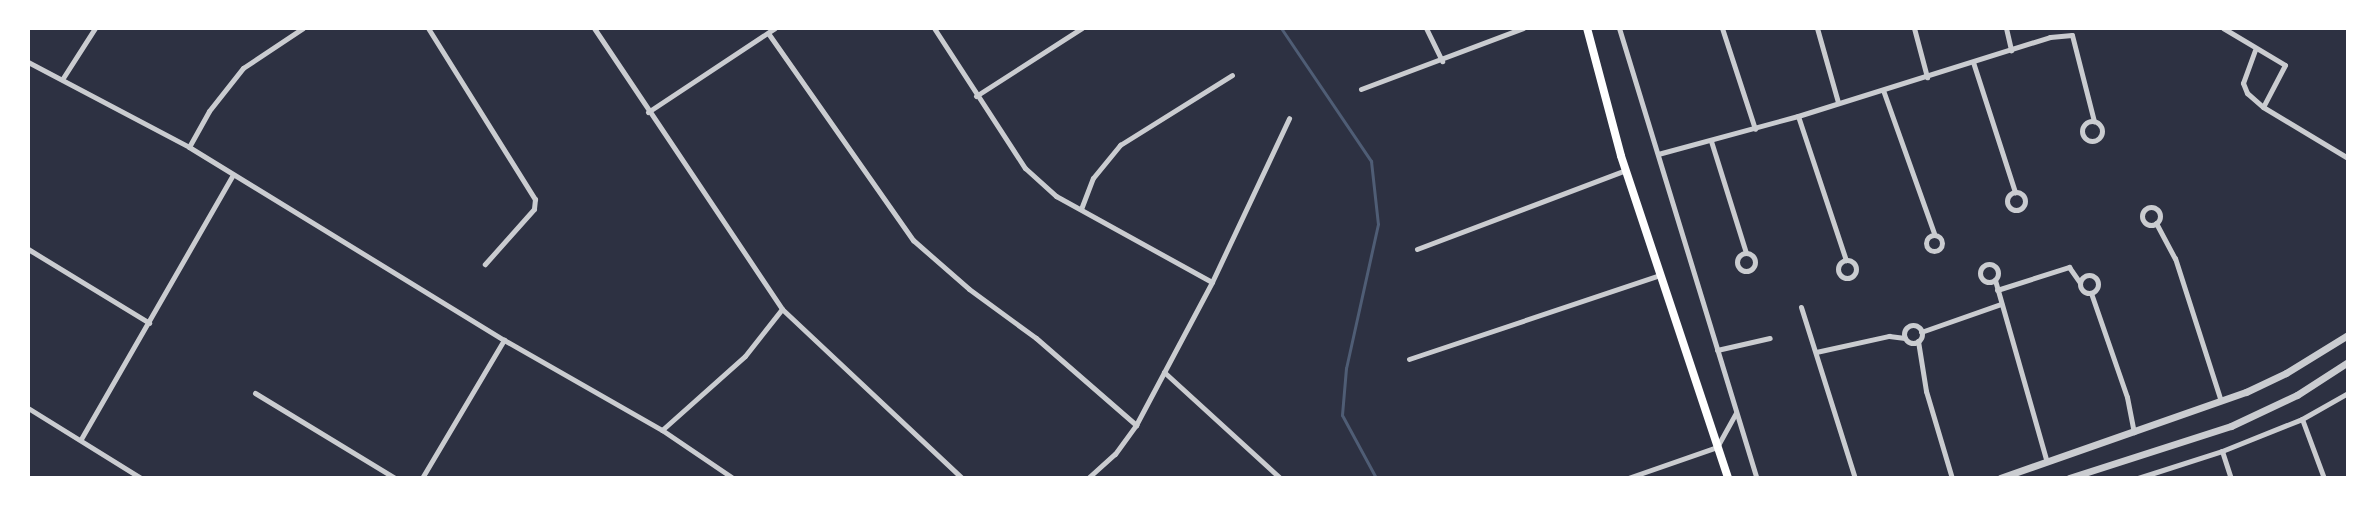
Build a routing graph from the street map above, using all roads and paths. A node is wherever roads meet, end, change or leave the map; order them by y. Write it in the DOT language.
graph roads {
  1 [pos="95,28"];
  2 [pos="303,28"];
  3 [pos="428,28"];
  4 [pos="594,28"];
  5 [pos="776,28"];
  6 [pos="934,28"];
  7 [pos="1082,28"];
  8 [pos="1426,28"];
  9 [pos="1523,28"];
  10 [pos="1587,28"];
  11 [pos="1619,28"];
  12 [pos="1722,28"];
  13 [pos="1816,28"];
  14 [pos="1914,28"];
  15 [pos="2006,28"];
  16 [pos="2223,28"];
  17 [pos="768,33"];
  18 [pos="2011,50"];
  19 [pos="2255,50"];
  20 [pos="1442,61"];
  21 [pos="28,62"];
  22 [pos="1973,62"];
  23 [pos="1232,75"];
  24 [pos="1927,77"];
  25 [pos="63,78"];
  26 [pos="2348,88"];
  27 [pos="1361,89"];
  28 [pos="1883,90"];
  29 [pos="976,96"];
  30 [pos="2348,96"];
  31 [pos="1838,102"];
  32 [pos="2263,107"];
  33 [pos="648,112"];
  34 [pos="1798,116"];
  35 [pos="1289,118"];
  36 [pos="2094,121"];
  37 [pos="1755,129"];
  38 [pos="1711,141"];
  39 [pos="189,147"];
  40 [pos="1658,154"];
  41 [pos="2348,158"];
  42 [pos="1626,170"];
  43 [pos="233,175"];
  44 [pos="2015,192"];
  45 [pos="1081,209"];
  46 [pos="2156,223"];
  47 [pos="1934,233"];
  48 [pos="28,249"];
  49 [pos="1417,249"];
  50 [pos="1746,253"];
  51 [pos="1846,260"];
  52 [pos="485,264"];
  53 [pos="1660,275"];
  54 [pos="1995,280"];
  55 [pos="1212,282"];
  56 [pos="2080,283"];
  57 [pos="1997,290"];
  58 [pos="2091,293"];
  59 [pos="2001,304"];
  60 [pos="1801,307"];
  61 [pos="782,309"];
  62 [pos="149,323"];
  63 [pos="1921,332"];
  64 [pos="2348,335"];
  65 [pos="1770,338"];
  66 [pos="1905,338"];
  67 [pos="504,340"];
  68 [pos="1918,341"];
  69 [pos="1717,350"];
  70 [pos="1816,352"];
  71 [pos="1409,359"];
  72 [pos="2348,362"];
  73 [pos="1164,372"];
  74 [pos="255,393"];
  75 [pos="2348,393"];
  76 [pos="2220,401"];
  77 [pos="28,408"];
  78 [pos="1737,413"];
  79 [pos="2302,419"];
  80 [pos="1136,425"];
  81 [pos="662,430"];
  82 [pos="2134,432"];
  83 [pos="81,439"];
  84 [pos="1717,447"];
  85 [pos="2222,451"];
  86 [pos="2048,462"];
  87 [pos="2146,476"];
  88 [pos="141,477"];
  89 [pos="395,477"];
  90 [pos="422,477"];
  91 [pos="733,477"];
  92 [pos="962,477"];
  93 [pos="1088,477"];
  94 [pos="1280,477"];
  95 [pos="1628,477"];
  96 [pos="1728,477"];
  97 [pos="1757,477"];
  98 [pos="1855,477"];
  99 [pos="1952,477"];
  100 [pos="2000,477"];
  101 [pos="2069,477"];
  102 [pos="2138,477"];
  103 [pos="2231,477"];
  104 [pos="2324,477"];
  1 -- 25 [label="street"];
  2 -- 39 [label="street"];
  3 -- 52 [label="street"];
  4 -- 33 [label="street"];
  5 -- 17 [label="street"];
  6 -- 29 [label="street"];
  7 -- 29 [label="street"];
  8 -- 20 [label="street"];
  9 -- 20 [label="street"];
  10 -- 42 [label="main road"];
  11 -- 40 [label="street"];
  12 -- 37 [label="street"];
  13 -- 31 [label="street"];
  14 -- 24 [label="street"];
  15 -- 18 [label="street"];
  16 -- 19 [label="street"];
  17 -- 33 [label="street"];
  17 -- 80 [label="street"];
  18 -- 22 [label="street"];
  18 -- 36 [label="street"];
  19 -- 32 [label="street"];
  19 -- 32 [label="street"];
  20 -- 27 [label="street"];
  21 -- 25 [label="street"];
  22 -- 24 [label="street"];
  22 -- 44 [label="street"];
  23 -- 45 [label="street"];
  24 -- 28 [label="street"];
  25 -- 39 [label="street"];
  26 -- 30 [label="street"];
  28 -- 31 [label="street"];
  28 -- 47 [label="street"];
  29 -- 45 [label="street"];
  31 -- 34 [label="street"];
  32 -- 41 [label="street"];
  33 -- 61 [label="street"];
  34 -- 37 [label="street"];
  34 -- 51 [label="street"];
  35 -- 55 [label="street"];
  37 -- 38 [label="street"];
  38 -- 40 [label="street"];
  38 -- 50 [label="street"];
  39 -- 43 [label="street"];
  40 -- 69 [label="street"];
  42 -- 49 [label="street"];
  42 -- 53 [label="main road"];
  43 -- 62 [label="street"];
  43 -- 67 [label="street"];
  45 -- 55 [label="street"];
  46 -- 76 [label="street"];
  48 -- 62 [label="street"];
  53 -- 71 [label="street"];
  53 -- 84 [label="main road"];
  54 -- 57 [label="street"];
  55 -- 73 [label="street"];
  56 -- 57 [label="street"];
  56 -- 58 [label="street"];
  56 -- 58 [label="street"];
  57 -- 59 [label="street"];
  58 -- 82 [label="street"];
  59 -- 63 [label="street"];
  59 -- 86 [label="street"];
  60 -- 70 [label="street"];
  61 -- 81 [label="street"];
  61 -- 92 [label="street"];
  62 -- 83 [label="street"];
  63 -- 66 [label="street"];
  63 -- 68 [label="street"];
  64 -- 76 [label="street"];
  65 -- 69 [label="street"];
  66 -- 68 [label="street"];
  66 -- 70 [label="street"];
  67 -- 81 [label="street"];
  67 -- 90 [label="street"];
  68 -- 99 [label="street"];
  69 -- 78 [label="street"];
  70 -- 98 [label="street"];
  72 -- 101 [label="street"];
  73 -- 80 [label="street"];
  73 -- 94 [label="street"];
  74 -- 89 [label="street"];
  75 -- 79 [label="street"];
  76 -- 82 [label="street"];
  77 -- 83 [label="street"];
  78 -- 84 [label="street"];
  78 -- 97 [label="street"];
  79 -- 85 [label="street"];
  79 -- 104 [label="street"];
  80 -- 93 [label="street"];
  81 -- 91 [label="street"];
  82 -- 86 [label="street"];
  83 -- 88 [label="street"];
  84 -- 95 [label="street"];
  84 -- 96 [label="main road"];
  85 -- 87 [label="street"];
  85 -- 103 [label="street"];
  86 -- 100 [label="street"];
  87 -- 102 [label="street"];
}
